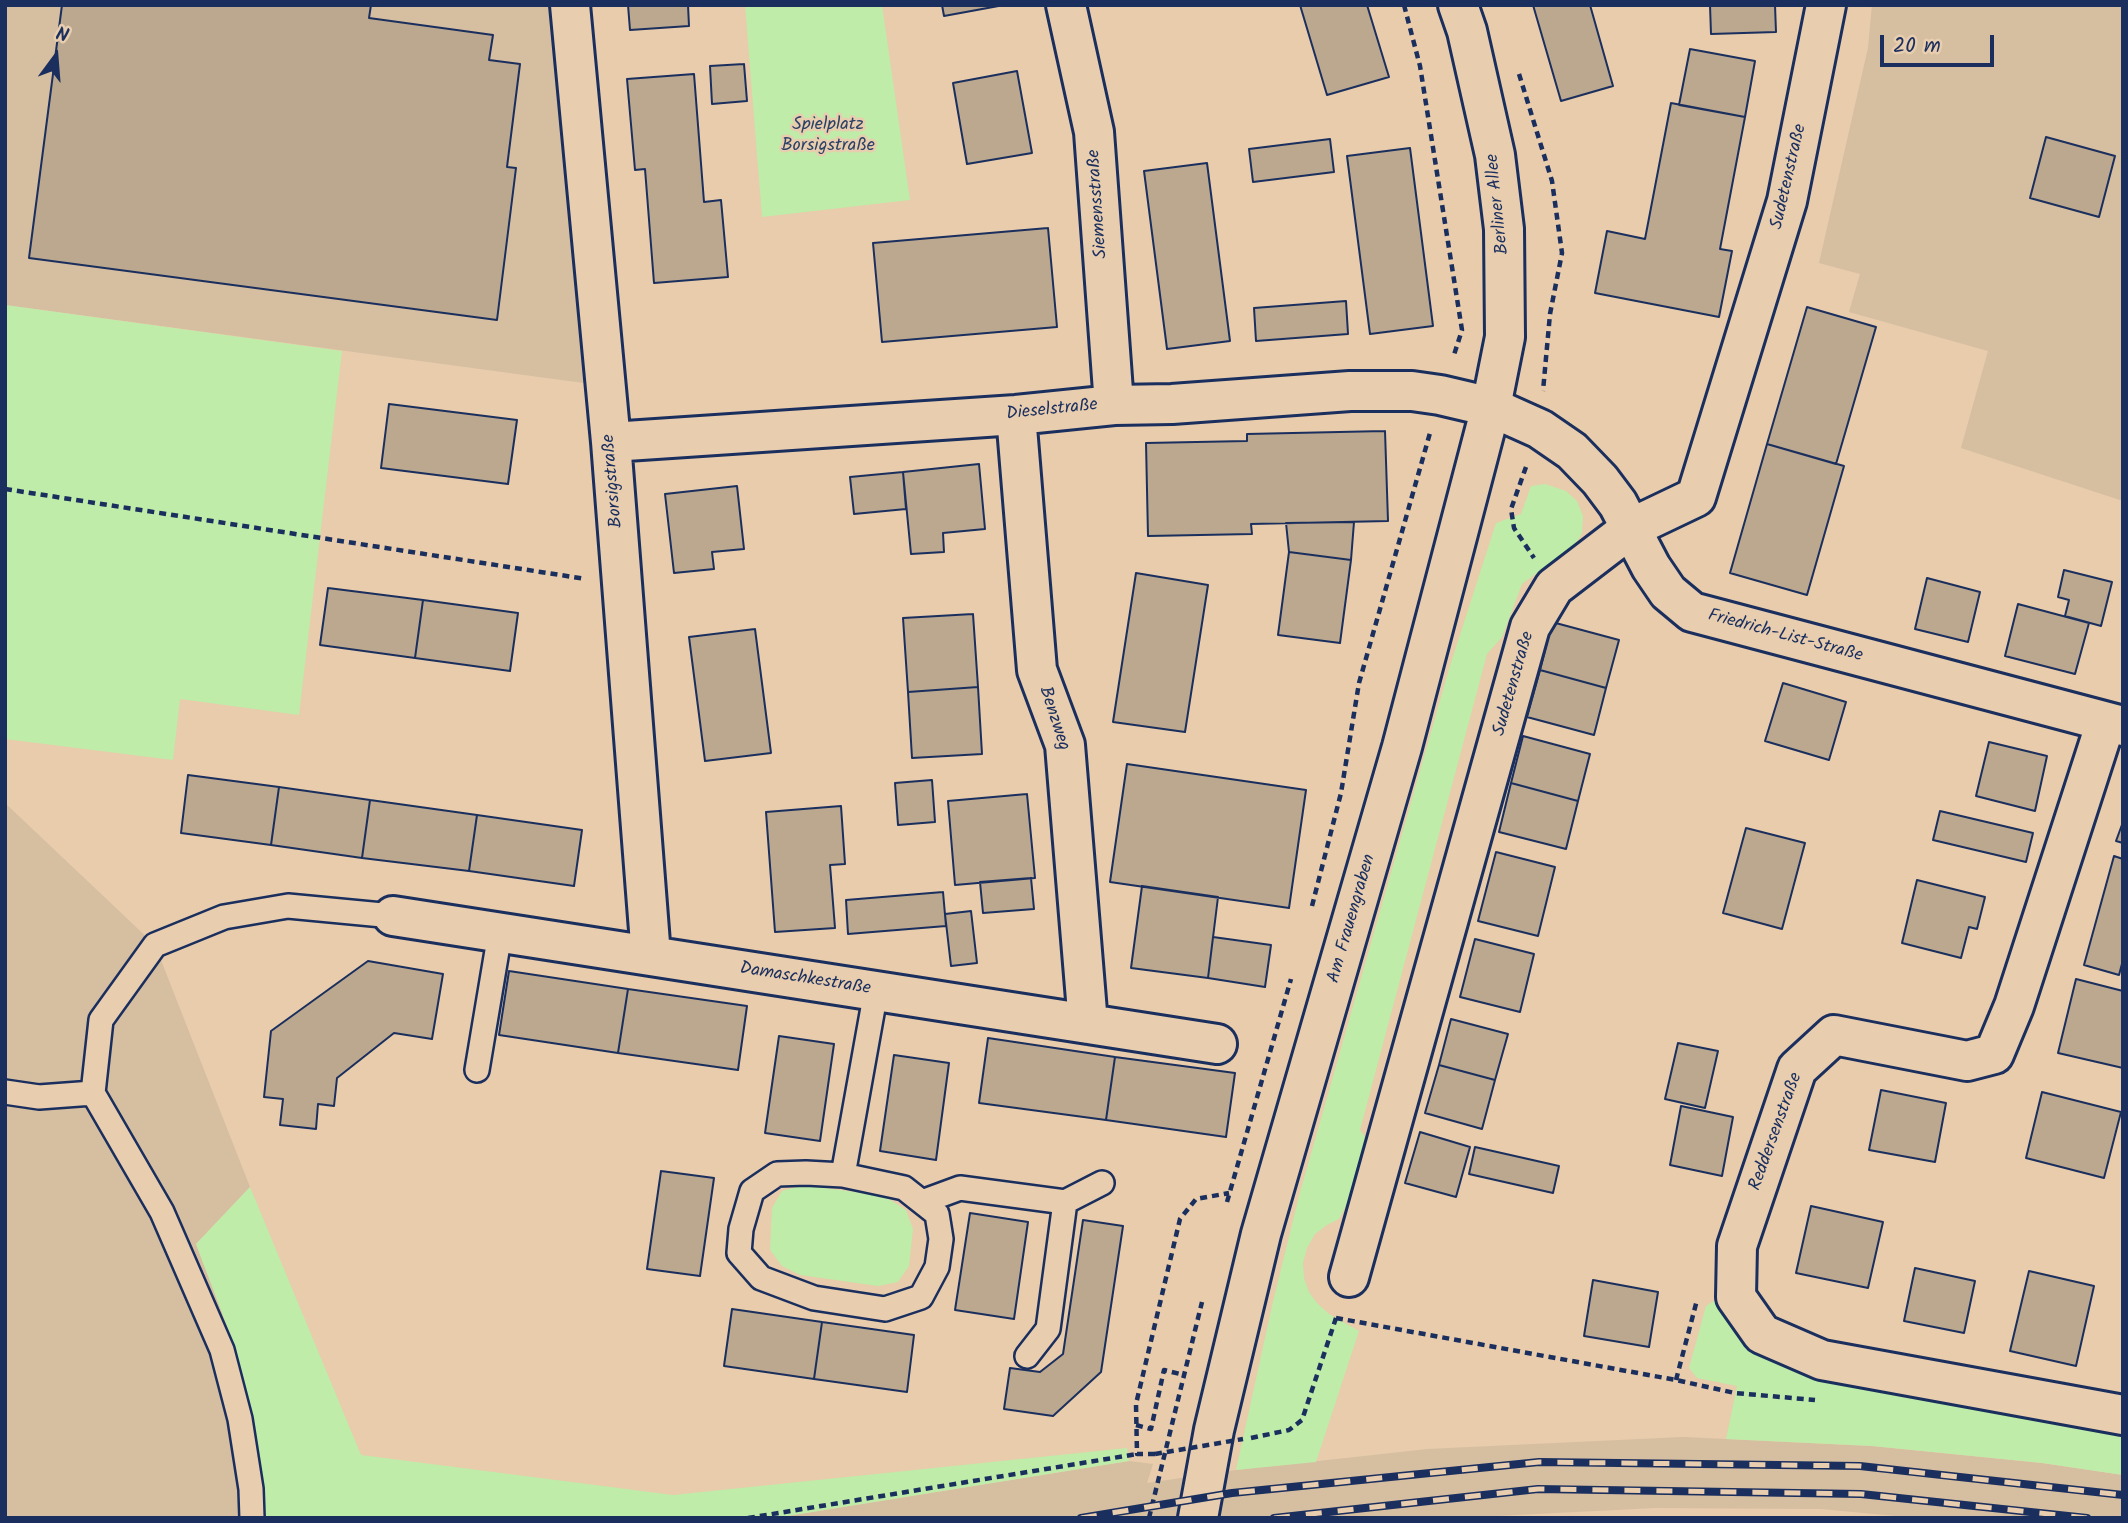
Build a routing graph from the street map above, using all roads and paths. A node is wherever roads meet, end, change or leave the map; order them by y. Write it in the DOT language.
graph roads {
  1 [pos="570,5"];
  2 [pos="1066,5"];
  3 [pos="1404,5"];
  4 [pos="1458,5"];
  5 [pos="1826,5"];
  6 [pos="1440,395"];
  7 [pos="1114,405"];
  8 [pos="1492,407"];
  9 [pos="1016,415"];
  10 [pos="611,442"];
  11 [pos="5,489"];
  12 [pos="1511,509"];
  13 [pos="1631,528"];
  14 [pos="622,584"];
  15 [pos="1554,587"];
  16 [pos="2114,724"];
  17 [pos="1312,909"];
  18 [pos="393,916"];
  19 [pos="500,933"];
  20 [pos="652,956"];
  21 [pos="1293,974"];
  22 [pos="876,991"];
  23 [pos="1088,1024"];
  24 [pos="1217,1045"];
  25 [pos="477,1070"];
  26 [pos="5,1092"];
  27 [pos="93,1093"];
  28 [pos="843,1175"];
  29 [pos="1102,1183"];
  30 [pos="922,1202"];
  31 [pos="1065,1202"];
  32 [pos="1349,1278"];
  33 [pos="1336,1318"];
  34 [pos="1027,1356"];
  35 [pos="1827,1401"];
  36 [pos="2123,1415"];
  37 [pos="1136,1425"];
  38 [pos="1228,1435"];
  39 [pos="1137,1454"];
  40 [pos="252,1518"];
  41 [pos="748,1518"];
  42 [pos="1149,1518"];
  43 [pos="1198,1518"];
  1 -- 10 [label="street, Borsigstraße"];
  2 -- 7 [label="street, Siemensstraße"];
  3 -- 6 [label="path"];
  4 -- 8 [label="street, Berliner Allee"];
  5 -- 13 [label="street, Sudetenstraße"];
  6 -- 7 [label="street, Dieselstraße"];
  6 -- 8 [label="street, Dieselstraße"];
  6 -- 17 [label="path"];
  7 -- 9 [label="street, Dieselstraße"];
  8 -- 13 [label="street, Friedrich-List-Straße"];
  8 -- 38 [label="street, Am Frauengraben"];
  9 -- 10 [label="street, Dieselstraße"];
  9 -- 23 [label="street, Benzweg"];
  10 -- 14 [label="street, Borsigstraße"];
  11 -- 14 [label="path"];
  12 -- 15 [label="path"];
  13 -- 15 [label="street, Sudetenstraße"];
  13 -- 16 [label="street, Friedrich-List-Straße"];
  14 -- 20 [label="street, Borsigstraße"];
  15 -- 32 [label="street, Sudetenstraße"];
  16 -- 36 [label="street, Reddersenstraße"];
  18 -- 19 [label="street, Damaschkestraße"];
  18 -- 27 [label="lane"];
  19 -- 20 [label="street, Damaschkestraße"];
  19 -- 25 [label="lane"];
  20 -- 22 [label="street, Damaschkestraße"];
  21 -- 37 [label="path"];
  22 -- 23 [label="street, Damaschkestraße"];
  22 -- 28 [label="lane"];
  23 -- 24 [label="street, Damaschkestraße"];
  26 -- 27 [label="lane"];
  27 -- 40 [label="lane"];
  28 -- 30 [label="lane"];
  28 -- 30 [label="lane"];
  29 -- 31 [label="lane"];
  30 -- 31 [label="lane"];
  31 -- 34 [label="lane"];
  32 -- 33 [label="path"];
  33 -- 35 [label="path"];
  33 -- 38 [label="path"];
  37 -- 39 [label="path"];
  37 -- 42 [label="path"];
  38 -- 39 [label="path, bridge"];
  38 -- 43 [label="street, Am Frauengraben"];
  39 -- 41 [label="path"];
}
